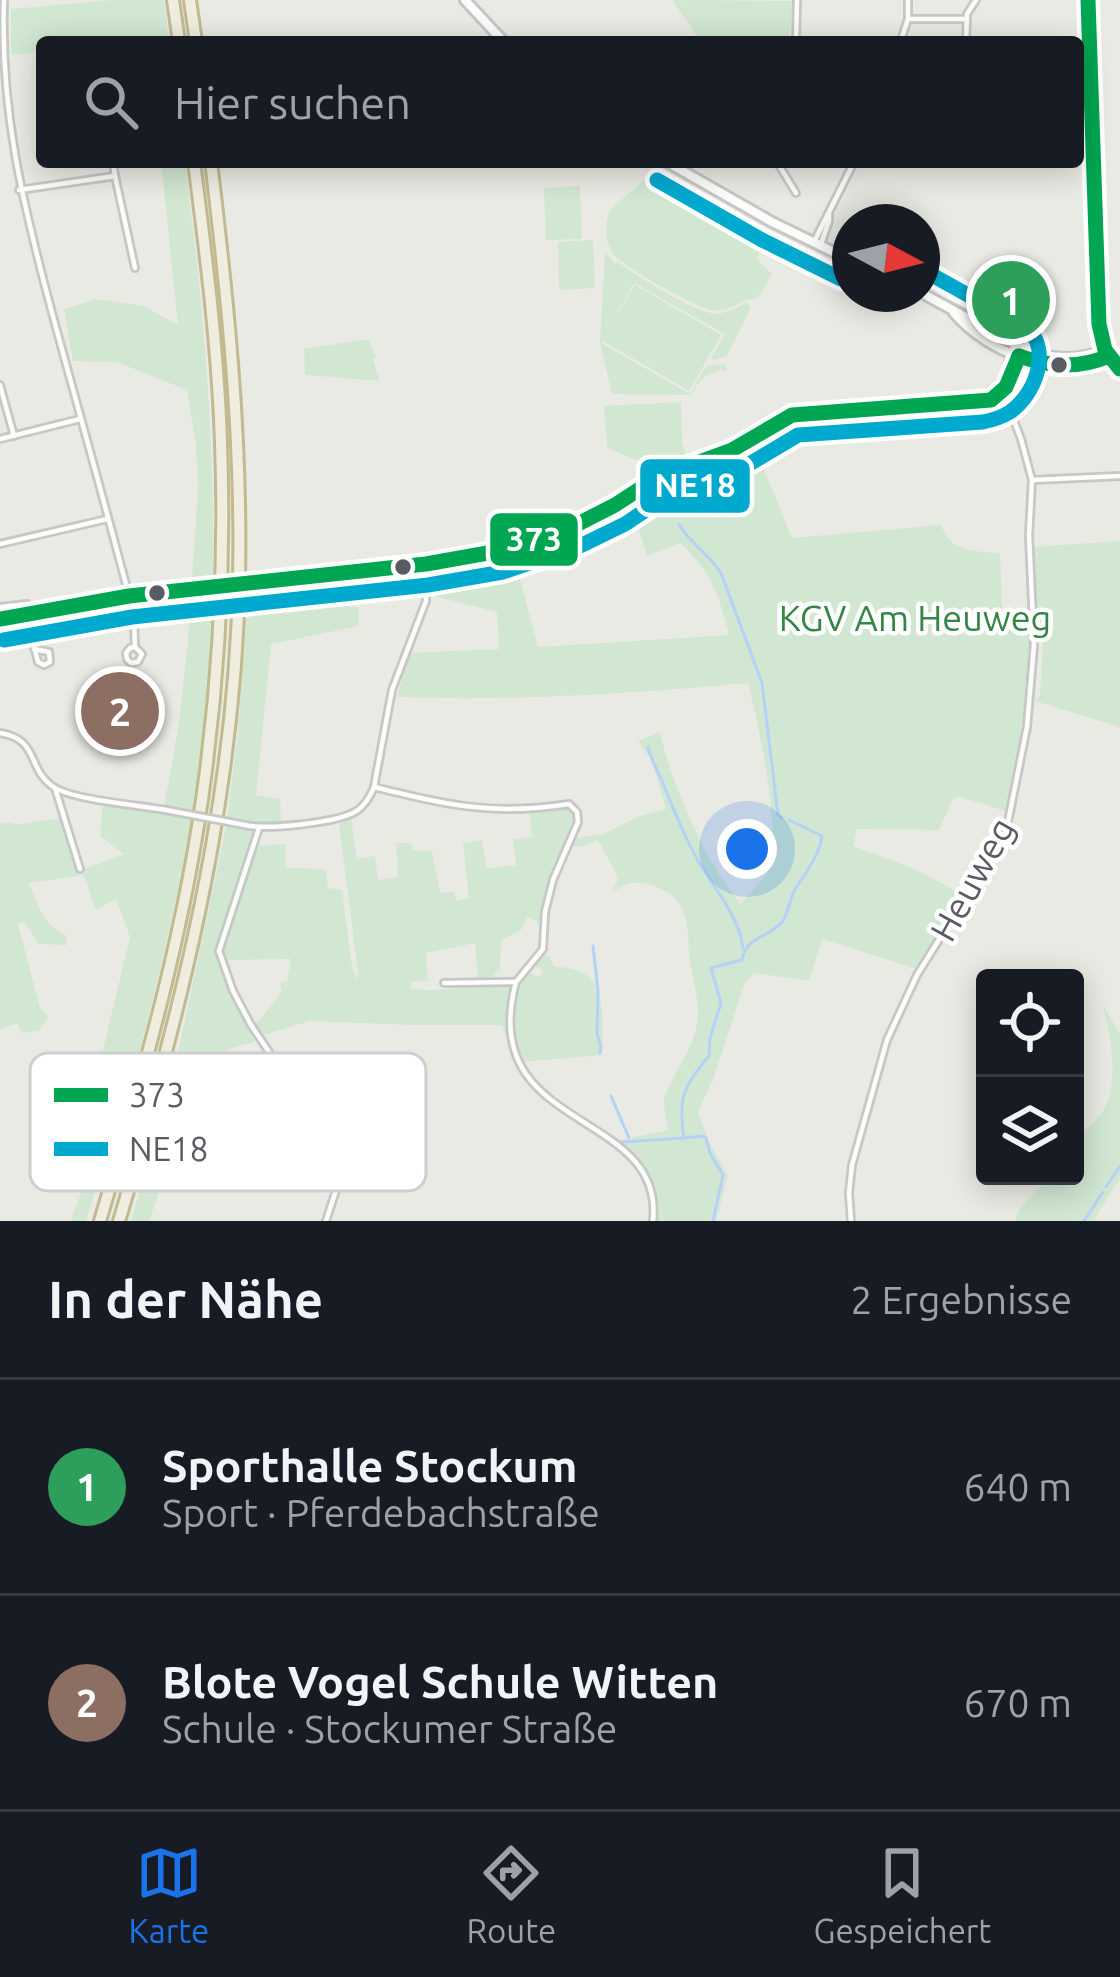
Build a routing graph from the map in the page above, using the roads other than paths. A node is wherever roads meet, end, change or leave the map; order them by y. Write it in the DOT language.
graph roads {
  1 [pos="4,0"];
  2 [pos="173,0"];
  3 [pos="190,0"];
  4 [pos="465,0"];
  5 [pos="797,0"];
  6 [pos="908,0"];
  7 [pos="976,0"];
  8 [pos="1088,0"];
  9 [pos="908,19"];
  10 [pos="966,19"];
  11 [pos="178,36"];
  12 [pos="195,36"];
  13 [pos="498,36"];
  14 [pos="796,36"];
  15 [pos="902,36"];
  16 [pos="966,36"];
  17 [pos="3,120"];
  18 [pos="114,168"];
  19 [pos="195,168"];
  20 [pos="212,168"];
  21 [pos="678,168"];
  22 [pos="781,168"];
  23 [pos="850,168"];
  24 [pos="116,176"];
  25 [pos="19,190"];
  26 [pos="796,193"];
  27 [pos="817,245"];
  28 [pos="832,252"];
  29 [pos="135,268"];
  30 [pos="940,304"];
  31 [pos="1016,352"];
  32 [pos="1107,353"];
  33 [pos="1120,369"];
  34 [pos="0,385"];
  35 [pos="992,392"];
  36 [pos="1000,395"];
  37 [pos="976,400"];
  38 [pos="80,419"];
  39 [pos="14,436"];
  40 [pos="0,439"];
  41 [pos="1120,476"];
  42 [pos="1031,480"];
  43 [pos="107,519"];
  44 [pos="0,544"];
  45 [pos="426,564"];
  46 [pos="129,596"];
  47 [pos="27,604"];
  48 [pos="0,607"];
  49 [pos="0,619"];
  50 [pos="134,620"];
  51 [pos="135,647"];
  52 [pos="34,649"];
  53 [pos="0,733"];
  54 [pos="55,788"];
  55 [pos="374,788"];
  56 [pos="259,828"];
  57 [pos="80,869"];
  58 [pos="516,982"];
  59 [pos="444,983"];
  60 [pos="148,1053"];
  61 [pos="165,1053"];
  62 [pos="270,1053"];
  63 [pos="109,1191"];
  64 [pos="128,1191"];
  65 [pos="336,1191"];
  66 [pos="100,1221"];
  67 [pos="121,1221"];
  68 [pos="326,1221"];
  69 [pos="653,1221"];
  70 [pos="851,1221"];
  1 -- 17 [label="street"];
  2 -- 11 [label="highway"];
  3 -- 12 [label="highway"];
  4 -- 13 [label="main road"];
  5 -- 14 [label="street"];
  6 -- 9 [label="street"];
  7 -- 10 [label="street"];
  8 -- 32 [label="main road"];
  9 -- 10 [label="street"];
  9 -- 15 [label="street"];
  10 -- 16 [label="street"];
  17 -- 25 [label="street"];
  18 -- 24 [label="street"];
  19 -- 60 [label="highway"];
  20 -- 61 [label="highway"];
  21 -- 27 [label="main road"];
  22 -- 26 [label="street"];
  23 -- 27 [label="street"];
  24 -- 25 [label="street"];
  24 -- 29 [label="street"];
  25 -- 38 [label="street"];
  27 -- 28 [label="main road"];
  30 -- 31 [label="main road"];
  31 -- 32 [label="main road"];
  31 -- 35 [label="street"];
  31 -- 36 [label="street"];
  32 -- 33 [label="main road"];
  34 -- 39 [label="street"];
  35 -- 36 [label="street"];
  35 -- 37 [label="street"];
  36 -- 37 [label="street"];
  36 -- 42 [label="street, Heuweg"];
  37 -- 45 [label="street"];
  38 -- 39 [label="street"];
  38 -- 43 [label="street"];
  39 -- 40 [label="street"];
  41 -- 42 [label="street"];
  42 -- 70 [label="street, Heuweg"];
  43 -- 44 [label="street"];
  43 -- 46 [label="street"];
  45 -- 46 [label="street, bridge"];
  45 -- 55 [label="street"];
  46 -- 49 [label="street"];
  46 -- 50 [label="street"];
  47 -- 48 [label="street"];
  50 -- 51 [label="street"];
  50 -- 52 [label="street"];
  53 -- 54 [label="street"];
  54 -- 56 [label="street, bridge"];
  54 -- 57 [label="street"];
  55 -- 56 [label="street"];
  55 -- 58 [label="street"];
  56 -- 62 [label="street"];
  58 -- 59 [label="street"];
  58 -- 69 [label="street"];
  63 -- 66 [label="highway"];
  64 -- 67 [label="highway"];
  65 -- 68 [label="street"];
}
